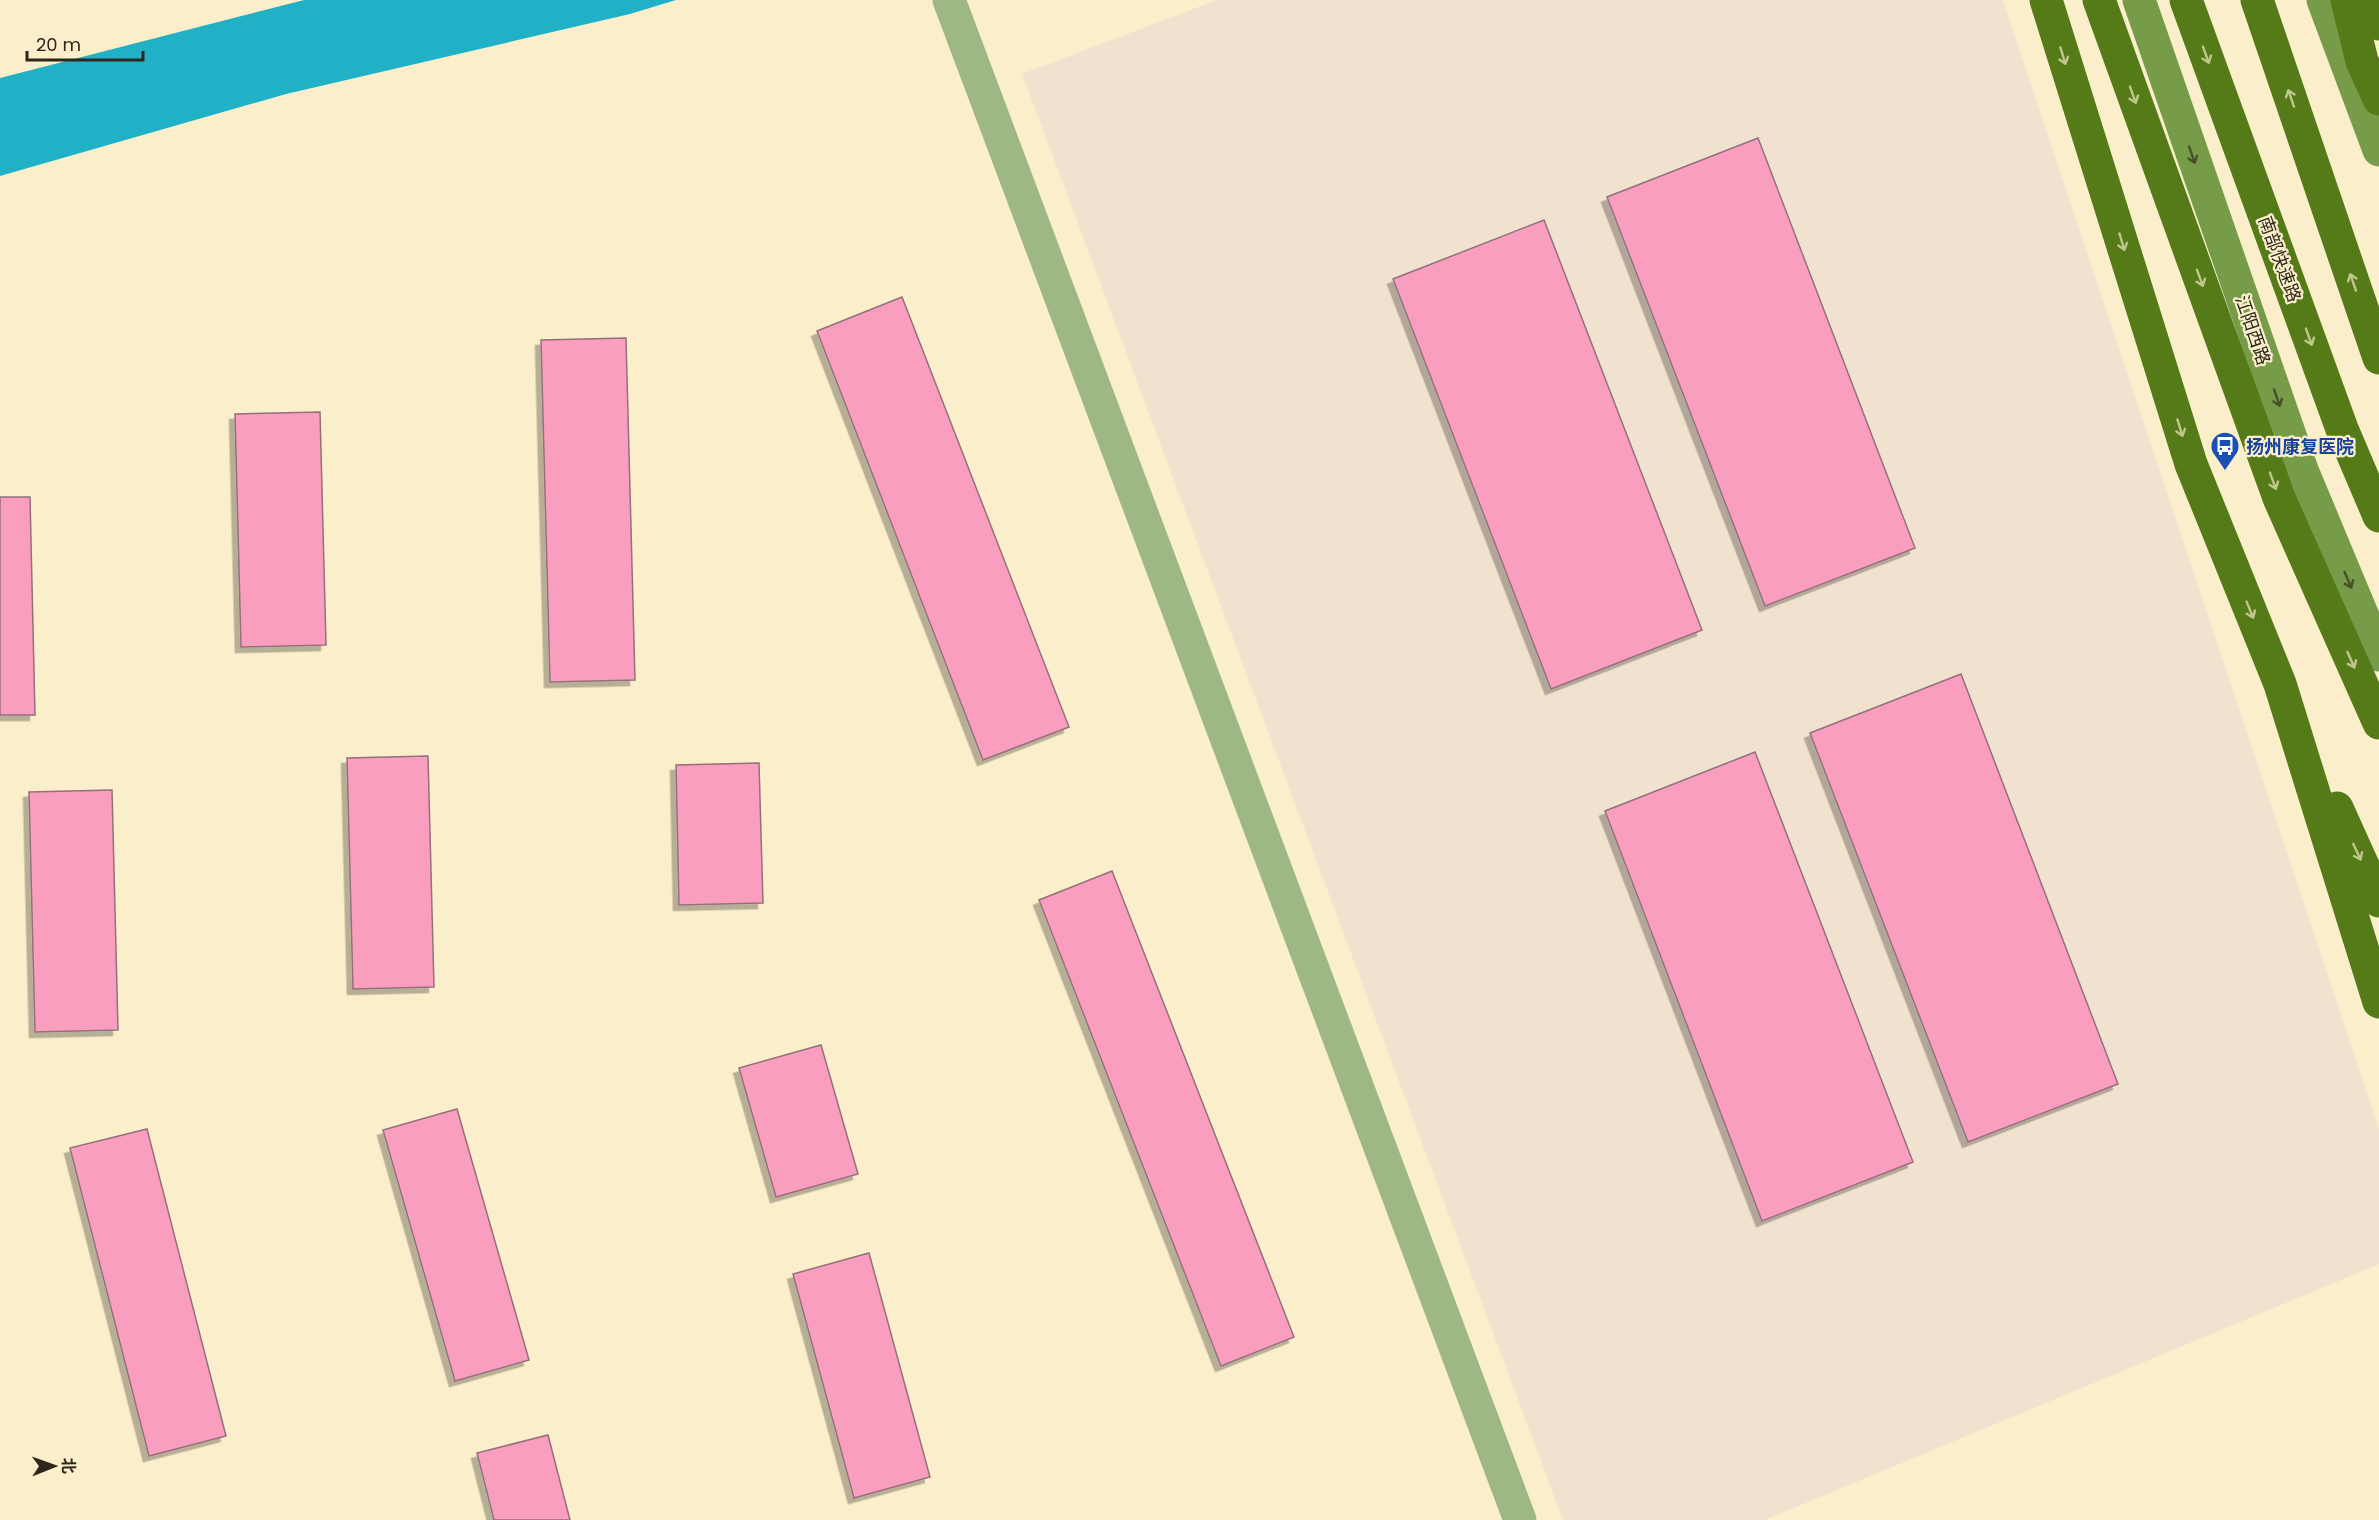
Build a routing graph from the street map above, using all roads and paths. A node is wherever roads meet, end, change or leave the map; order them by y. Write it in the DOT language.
graph roads {
  1 [pos="949,0"];
  2 [pos="2046,0"];
  3 [pos="2099,0"];
  4 [pos="2139,0"];
  5 [pos="2186,0"];
  6 [pos="2258,0"];
  7 [pos="2323,0"];
  8 [pos="2347,0"];
  9 [pos="2369,0"];
  10 [pos="2379,24"];
  11 [pos="2379,99"];
  12 [pos="2379,150"];
  13 [pos="2379,358"];
  14 [pos="2379,516"];
  15 [pos="2379,655"];
  16 [pos="2280,684"];
  17 [pos="2379,723"];
  18 [pos="2379,901"];
  19 [pos="2379,1002"];
  20 [pos="1520,1520"];
  1 -- 20 [label="street"];
  2 -- 16 [label="highway, one-way"];
  3 -- 17 [label="highway, one-way"];
  4 -- 15 [label="main road, 江阳西路, one-way"];
  5 -- 14 [label="highway, 南部快速路, one-way"];
  13 -- 6 [label="highway, one-way"];
  7 -- 12 [label="main road"];
  8 -- 11 [label="highway"];
  9 -- 10 [label="highway"];
  16 -- 18 [label="highway, one-way"];
  16 -- 19 [label="highway"];
}
